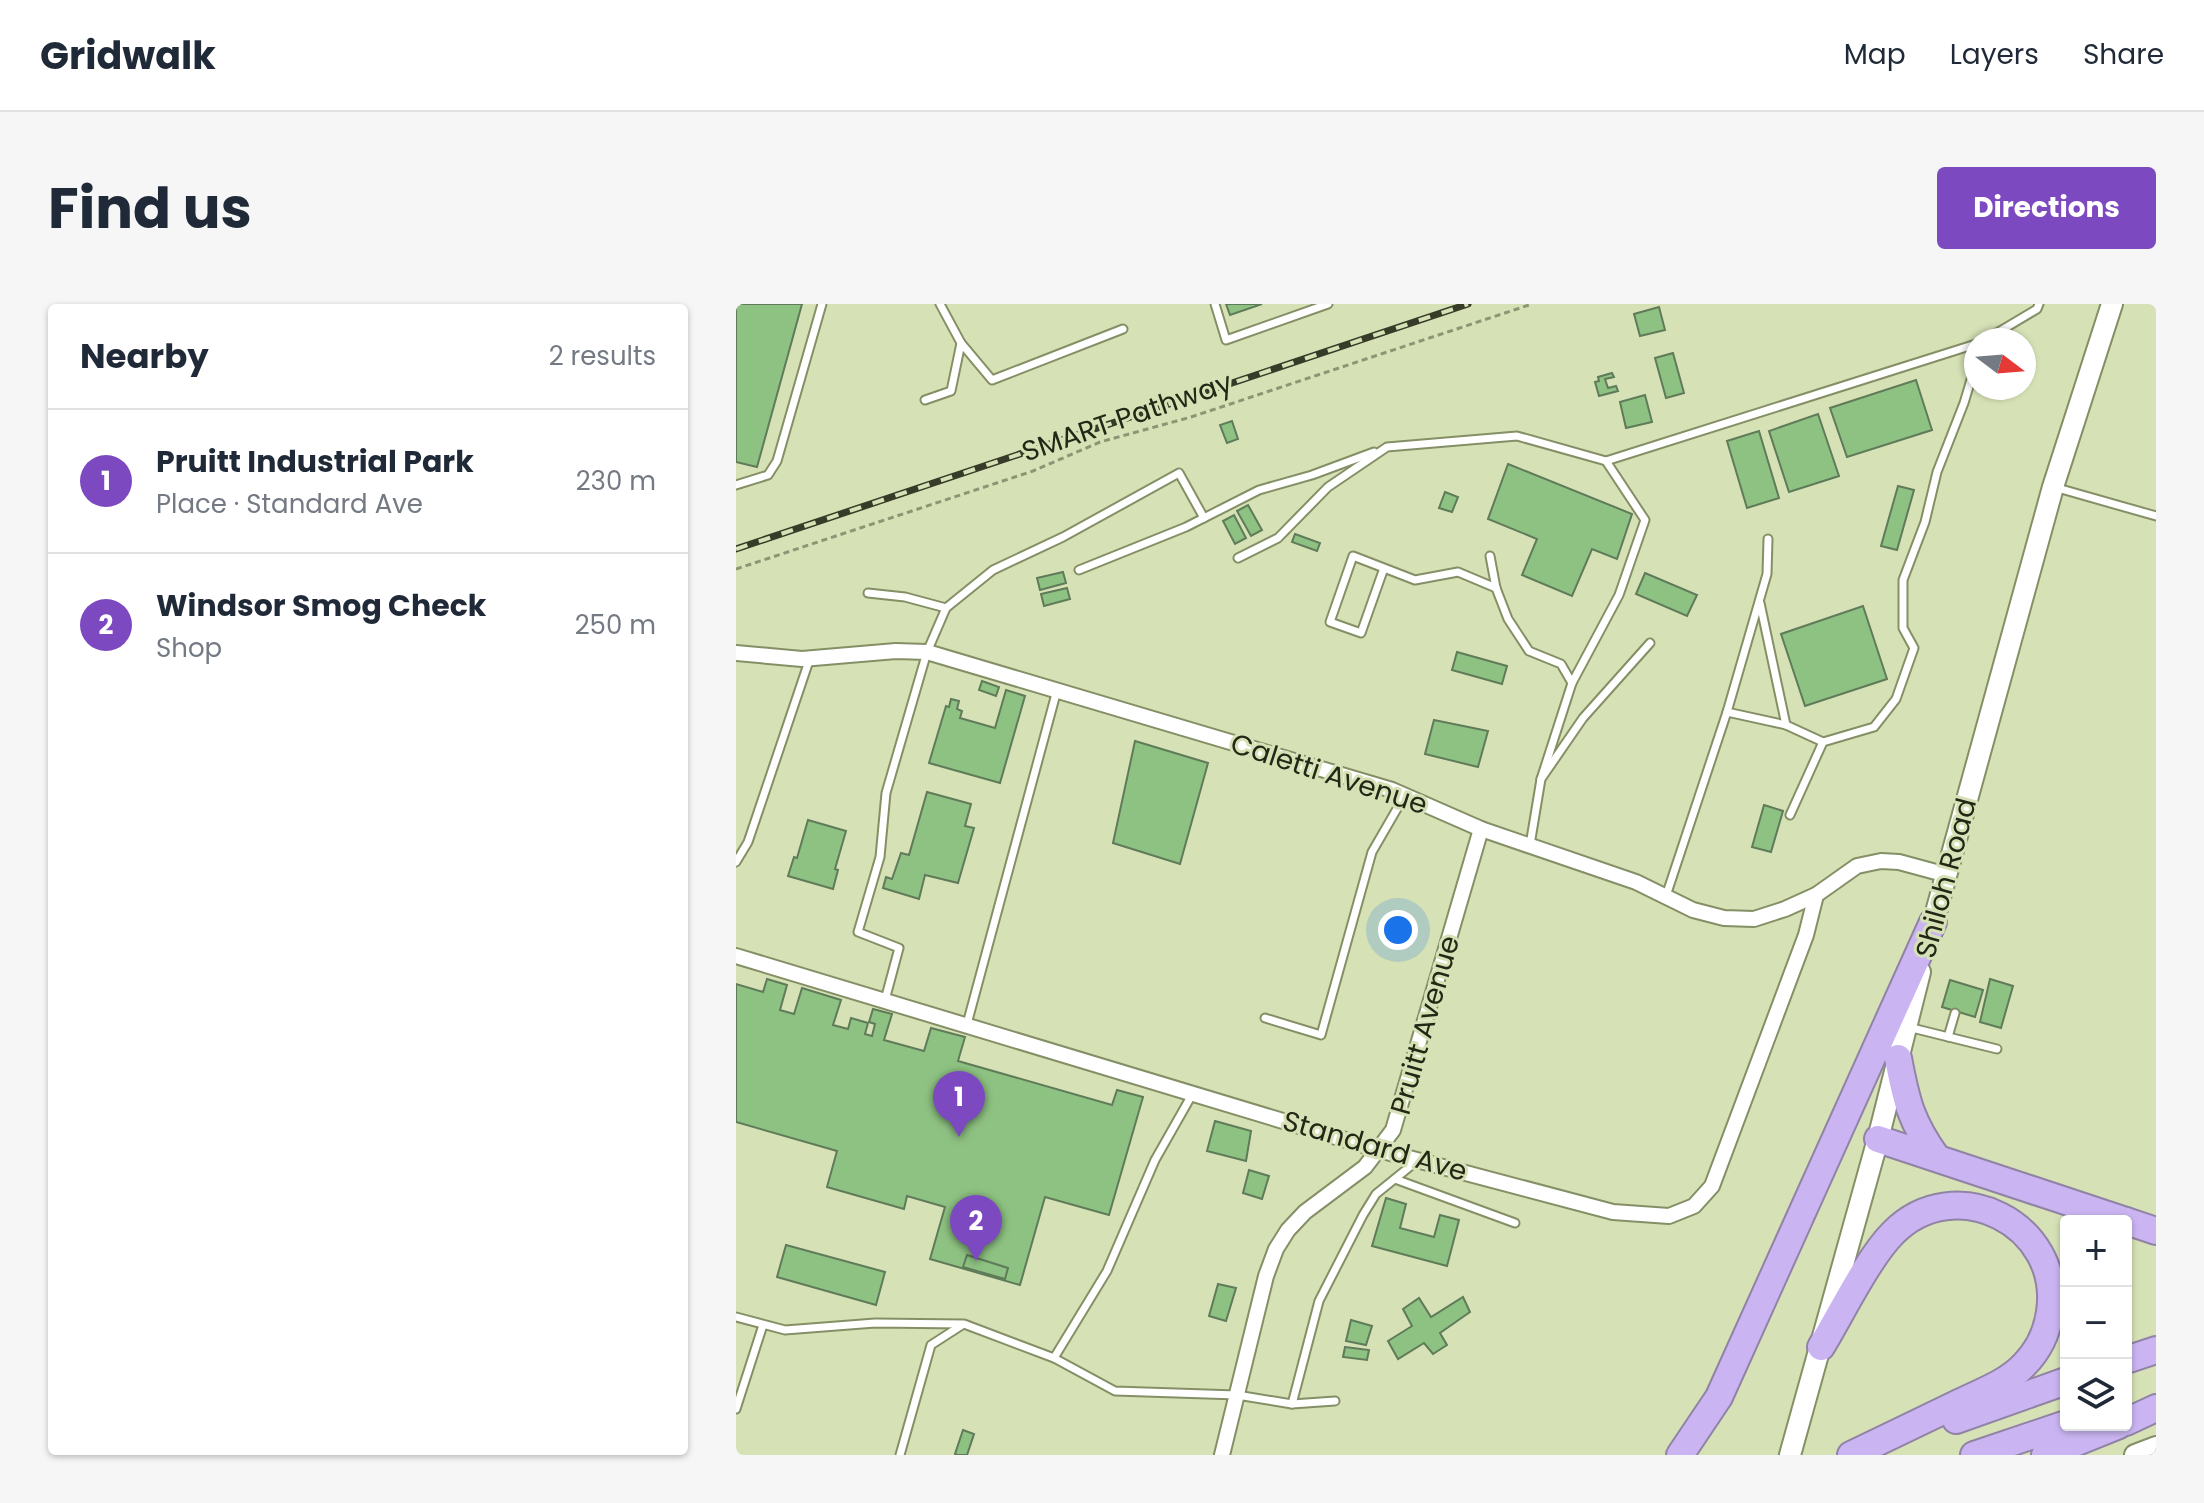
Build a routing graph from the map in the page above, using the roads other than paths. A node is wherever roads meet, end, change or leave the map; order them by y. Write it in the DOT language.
graph roads {
  1 [pos="822,304"];
  2 [pos="940,304"];
  3 [pos="1215,304"];
  4 [pos="1328,304"];
  5 [pos="2039,304"];
  6 [pos="2112,304"];
  7 [pos="2005,328"];
  8 [pos="1123,329"];
  9 [pos="961,343"];
  10 [pos="1964,348"];
  11 [pos="925,400"];
  12 [pos="1965,400"];
  13 [pos="1387,447"];
  14 [pos="1606,461"];
  15 [pos="736,485"];
  16 [pos="2053,487"];
  17 [pos="2156,516"];
  18 [pos="1204,518"];
  19 [pos="1768,539"];
  20 [pos="1490,556"];
  21 [pos="1238,558"];
  22 [pos="1384,568"];
  23 [pos="1079,570"];
  24 [pos="1496,588"];
  25 [pos="868,593"];
  26 [pos="1759,601"];
  27 [pos="946,608"];
  28 [pos="1650,643"];
  29 [pos="927,652"];
  30 [pos="738,656"];
  31 [pos="810,658"];
  32 [pos="1572,683"];
  33 [pos="1057,690"];
  34 [pos="1727,712"];
  35 [pos="1786,725"];
  36 [pos="1823,742"];
  37 [pos="1541,779"];
  38 [pos="1405,795"];
  39 [pos="1790,815"];
  40 [pos="1481,829"];
  41 [pos="1530,845"];
  42 [pos="736,862"];
  43 [pos="1947,875"];
  44 [pos="1816,895"];
  45 [pos="1666,896"];
  46 [pos="1933,922"];
  47 [pos="736,956"];
  48 [pos="885,1000"];
  49 [pos="1955,1013"];
  50 [pos="1265,1018"];
  51 [pos="967,1024"];
  52 [pos="1906,1026"];
  53 [pos="1948,1037"];
  54 [pos="1997,1049"];
  55 [pos="1898,1058"];
  56 [pos="1193,1093"];
  57 [pos="1878,1139"];
  58 [pos="1379,1150"];
  59 [pos="1937,1158"];
  60 [pos="1418,1160"];
  61 [pos="1395,1179"];
  62 [pos="2108,1215"];
  63 [pos="1515,1223"];
  64 [pos="2132,1223"];
  65 [pos="2156,1231"];
  66 [pos="736,1317"];
  67 [pos="964,1324"];
  68 [pos="763,1325"];
  69 [pos="1821,1347"];
  70 [pos="2156,1350"];
  71 [pos="1054,1358"];
  72 [pos="2129,1359"];
  73 [pos="2060,1383"];
  74 [pos="2156,1393"];
  75 [pos="1237,1395"];
  76 [pos="1335,1401"];
  77 [pos="2132,1401"];
  78 [pos="1292,1404"];
  79 [pos="2156,1408"];
  80 [pos="736,1409"];
  81 [pos="2132,1419"];
  82 [pos="2060,1426"];
  83 [pos="2104,1431"];
  84 [pos="2156,1447"];
  85 [pos="900,1455"];
  86 [pos="1222,1455"];
  87 [pos="1680,1455"];
  88 [pos="1790,1455"];
  89 [pos="1851,1455"];
  90 [pos="1857,1455"];
  91 [pos="1974,1455"];
  92 [pos="2045,1455"];
  93 [pos="2135,1455"];
  1 -- 15 [label="lane"];
  2 -- 9 [label="lane"];
  3 -- 4 [label="lane"];
  5 -- 7 [label="lane"];
  6 -- 16 [label="main road, Shiloh Road"];
  8 -- 9 [label="lane"];
  9 -- 11 [label="lane"];
  10 -- 14 [label="lane"];
  12 -- 36 [label="lane"];
  13 -- 14 [label="lane"];
  13 -- 18 [label="lane"];
  13 -- 21 [label="lane"];
  14 -- 32 [label="lane"];
  16 -- 17 [label="lane"];
  16 -- 43 [label="main road, Shiloh Road"];
  18 -- 23 [label="lane"];
  18 -- 27 [label="lane"];
  19 -- 26 [label="lane"];
  20 -- 24 [label="lane"];
  22 -- 22 [label="lane"];
  22 -- 24 [label="lane"];
  24 -- 32 [label="lane"];
  25 -- 27 [label="lane"];
  26 -- 34 [label="lane"];
  26 -- 35 [label="lane"];
  27 -- 29 [label="lane"];
  28 -- 37 [label="lane"];
  29 -- 31 [label="street, Caletti Avenue"];
  29 -- 33 [label="street, Caletti Avenue"];
  29 -- 48 [label="lane"];
  30 -- 31 [label="street, Caletti Avenue"];
  31 -- 42 [label="lane"];
  32 -- 37 [label="lane"];
  33 -- 38 [label="street, Caletti Avenue"];
  33 -- 51 [label="lane"];
  34 -- 35 [label="lane"];
  34 -- 45 [label="lane"];
  35 -- 36 [label="lane"];
  36 -- 39 [label="lane"];
  37 -- 41 [label="lane"];
  38 -- 40 [label="street, Caletti Avenue"];
  38 -- 50 [label="lane"];
  40 -- 41 [label="street, Caletti Avenue"];
  40 -- 58 [label="street, Pruitt Avenue"];
  41 -- 45 [label="street, Caletti Avenue"];
  43 -- 44 [label="street, Caletti Avenue"];
  43 -- 46 [label="main road, Shiloh Road"];
  44 -- 45 [label="street, Caletti Avenue"];
  44 -- 60 [label="street, Standard Ave"];
  46 -- 52 [label="main road, Shiloh Road"];
  46 -- 87 [label="highway"];
  47 -- 48 [label="street, Standard Ave"];
  48 -- 51 [label="street, Standard Ave"];
  49 -- 53 [label="lane"];
  51 -- 56 [label="street, Standard Ave"];
  52 -- 53 [label="lane"];
  52 -- 55 [label="main road, Shiloh Road"];
  53 -- 54 [label="lane"];
  55 -- 57 [label="main road, Shiloh Road"];
  55 -- 59 [label="highway"];
  56 -- 58 [label="street, Standard Ave"];
  56 -- 71 [label="lane"];
  57 -- 59 [label="highway"];
  57 -- 69 [label="main road, Shiloh Road"];
  58 -- 60 [label="street, Standard Ave"];
  58 -- 75 [label="street, Pruitt Avenue"];
  59 -- 62 [label="highway"];
  60 -- 61 [label="lane"];
  61 -- 63 [label="lane"];
  61 -- 78 [label="lane"];
  64 -- 65 [label="highway"];
  66 -- 68 [label="lane"];
  67 -- 68 [label="lane"];
  67 -- 71 [label="lane"];
  67 -- 85 [label="lane"];
  68 -- 80 [label="lane"];
  69 -- 88 [label="main road, Shiloh Road"];
  69 -- 89 [label="highway"];
  70 -- 72 [label="highway"];
  71 -- 75 [label="lane"];
  73 -- 90 [label="highway"];
  74 -- 77 [label="highway"];
  75 -- 78 [label="lane"];
  75 -- 86 [label="street, Pruitt Avenue"];
  76 -- 78 [label="lane"];
  79 -- 81 [label="highway"];
  82 -- 91 [label="highway"];
  83 -- 92 [label="highway"];
  84 -- 93 [label="main road"];
}
